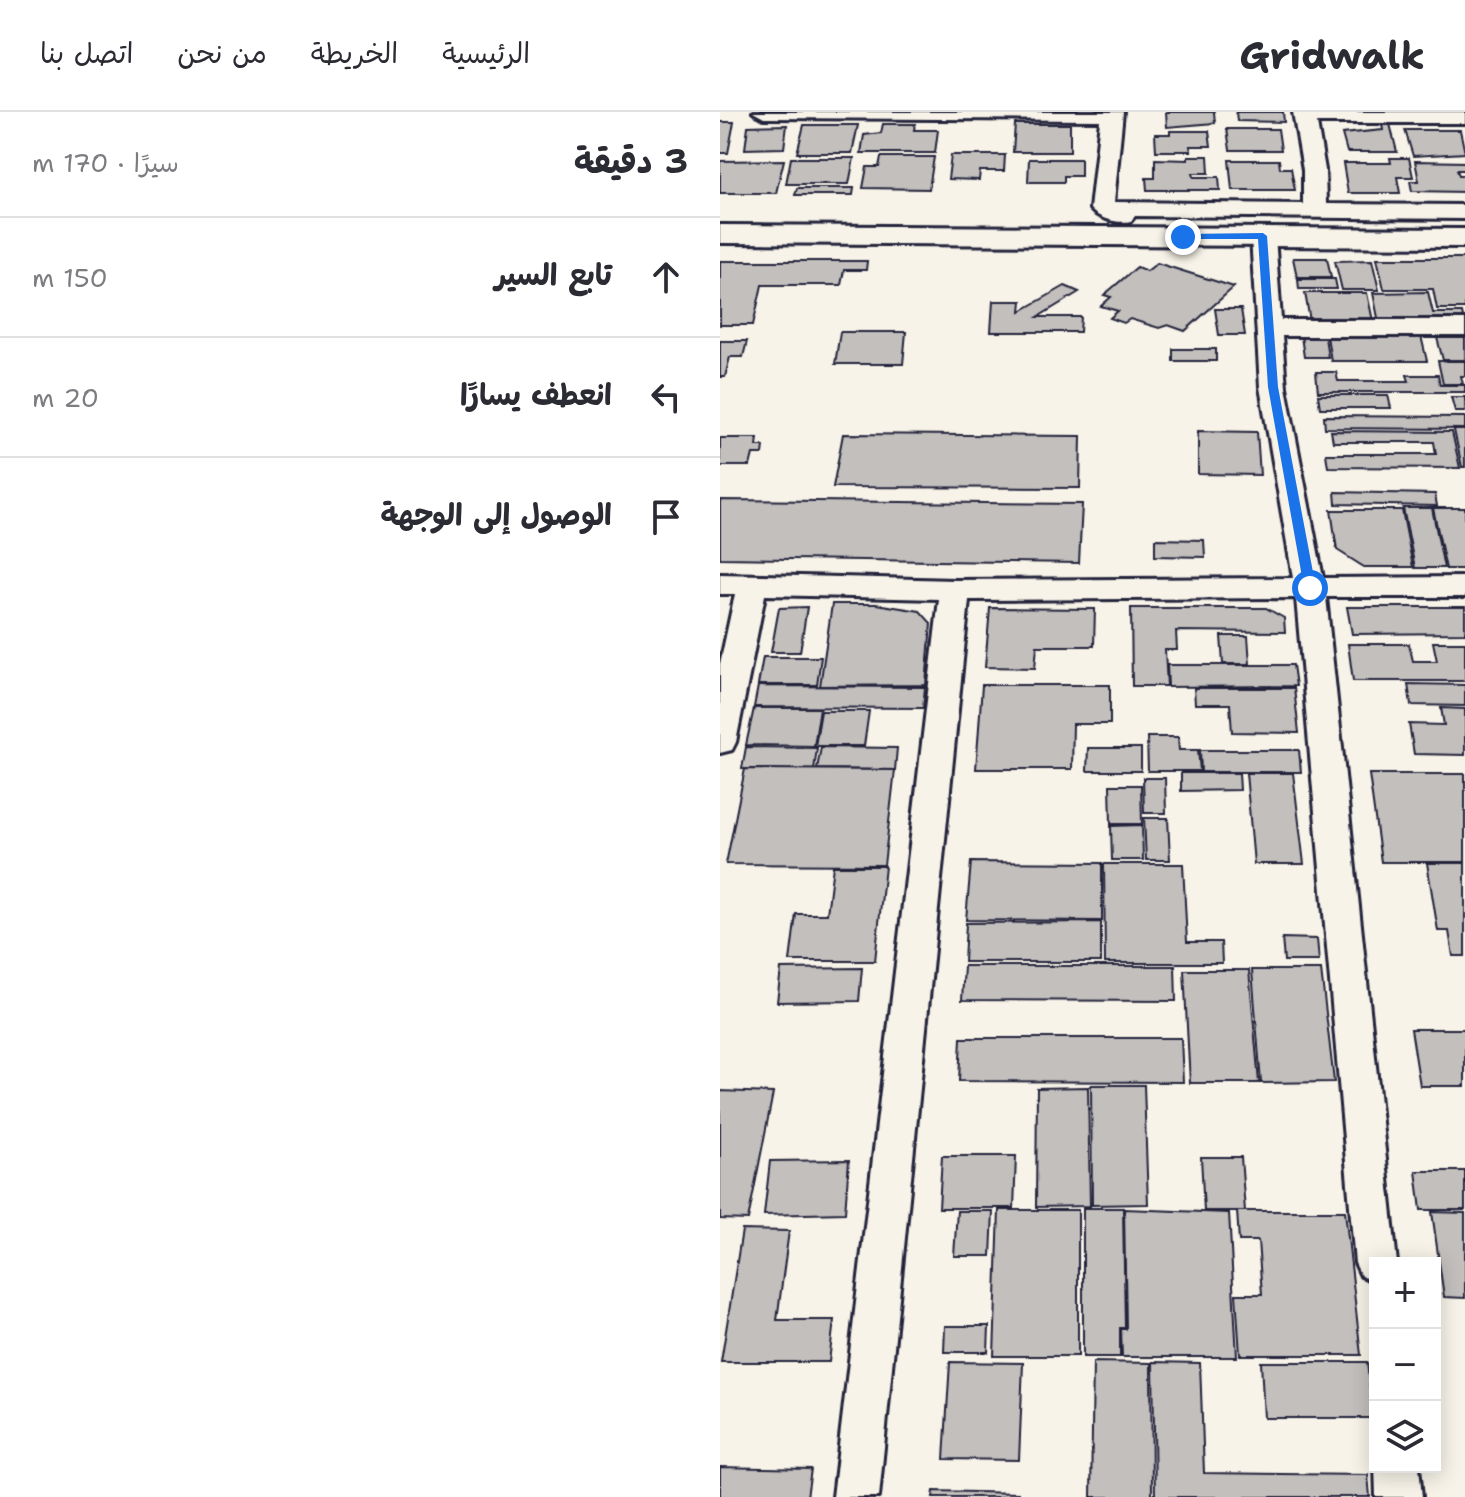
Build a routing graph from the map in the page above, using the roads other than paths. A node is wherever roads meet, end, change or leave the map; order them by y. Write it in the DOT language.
graph roads {
  1 [pos="764,112"];
  2 [pos="927,113"];
  3 [pos="1112,113"];
  4 [pos="1305,114"];
  5 [pos="1465,117"];
  6 [pos="1102,209"];
  7 [pos="1315,210"];
  8 [pos="1465,212"];
  9 [pos="720,234"];
  10 [pos="1263,236"];
  11 [pos="1183,237"];
  12 [pos="1465,238"];
  13 [pos="1267,328"];
  14 [pos="1465,328"];
  15 [pos="752,583"];
  16 [pos="720,584"];
  17 [pos="1465,587"];
  18 [pos="1310,588"];
  19 [pos="955,590"];
  20 [pos="720,742"];
  21 [pos="1375,1257"];
  22 [pos="1397,1473"];
  23 [pos="856,1497"];
  24 [pos="1399,1497"];
  1 -- 2 [label="street"];
  2 -- 3 [label="street"];
  3 -- 6 [label="street"];
  4 -- 5 [label="street"];
  4 -- 7 [label="street"];
  6 -- 7 [label="street"];
  6 -- 11 [label="street"];
  7 -- 8 [label="street"];
  9 -- 11 [label="main road"];
  10 -- 11 [label="main road"];
  10 -- 12 [label="main road"];
  10 -- 13 [label="street"];
  13 -- 14 [label="street"];
  13 -- 18 [label="street"];
  15 -- 16 [label="street"];
  15 -- 19 [label="street"];
  15 -- 20 [label="street"];
  17 -- 18 [label="street"];
  18 -- 19 [label="street"];
  18 -- 21 [label="street"];
  19 -- 23 [label="street"];
  22 -- 24 [label="street"];
}
